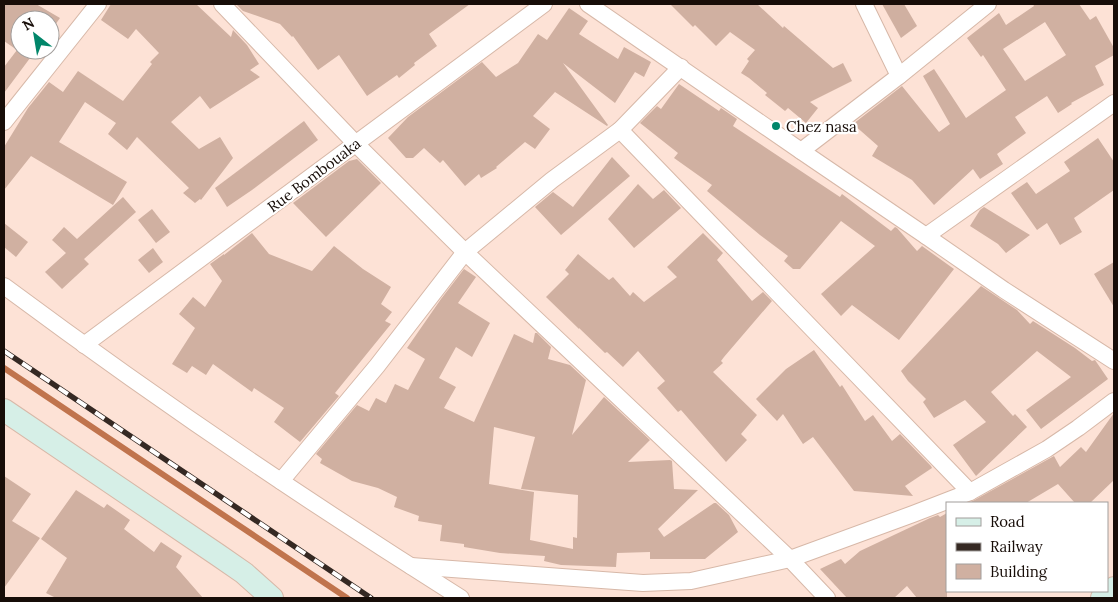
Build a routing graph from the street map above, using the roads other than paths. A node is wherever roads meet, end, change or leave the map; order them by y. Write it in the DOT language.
graph roads {
  1 [pos="98,4"];
  2 [pos="222,4"];
  3 [pos="544,4"];
  4 [pos="588,4"];
  5 [pos="864,4"];
  6 [pos="988,4"];
  7 [pos="681,67"];
  8 [pos="899,76"];
  9 [pos="1114,103"];
  10 [pos="4,122"];
  11 [pos="620,130"];
  12 [pos="356,144"];
  13 [pos="801,152"];
  14 [pos="926,236"];
  15 [pos="465,252"];
  16 [pos="4,286"];
  17 [pos="84,346"];
  18 [pos="1114,361"];
  19 [pos="1114,401"];
  20 [pos="4,410"];
  21 [pos="281,482"];
  22 [pos="970,492"];
  23 [pos="790,559"];
  24 [pos="411,566"];
  25 [pos="1114,588"];
  26 [pos="272,598"];
  27 [pos="461,598"];
  28 [pos="827,598"];
  29 [pos="1102,598"];
  1 -- 10 [label="street"];
  2 -- 12 [label="street"];
  3 -- 12 [label="street, Rue Bombouaka"];
  4 -- 7 [label="street"];
  5 -- 8 [label="street"];
  6 -- 8 [label="street"];
  7 -- 11 [label="street"];
  7 -- 13 [label="street"];
  8 -- 13 [label="street"];
  9 -- 14 [label="street"];
  11 -- 15 [label="street"];
  11 -- 22 [label="street"];
  12 -- 15 [label="street"];
  12 -- 17 [label="street, Rue Bombouaka"];
  13 -- 14 [label="street"];
  14 -- 18 [label="street"];
  15 -- 21 [label="street"];
  15 -- 23 [label="street"];
  16 -- 17 [label="street"];
  17 -- 21 [label="street"];
  19 -- 22 [label="street"];
  20 -- 26 [label="street"];
  21 -- 24 [label="street"];
  22 -- 23 [label="street"];
  23 -- 24 [label="street"];
  23 -- 28 [label="street"];
  24 -- 27 [label="street"];
  25 -- 29 [label="street"];
}
